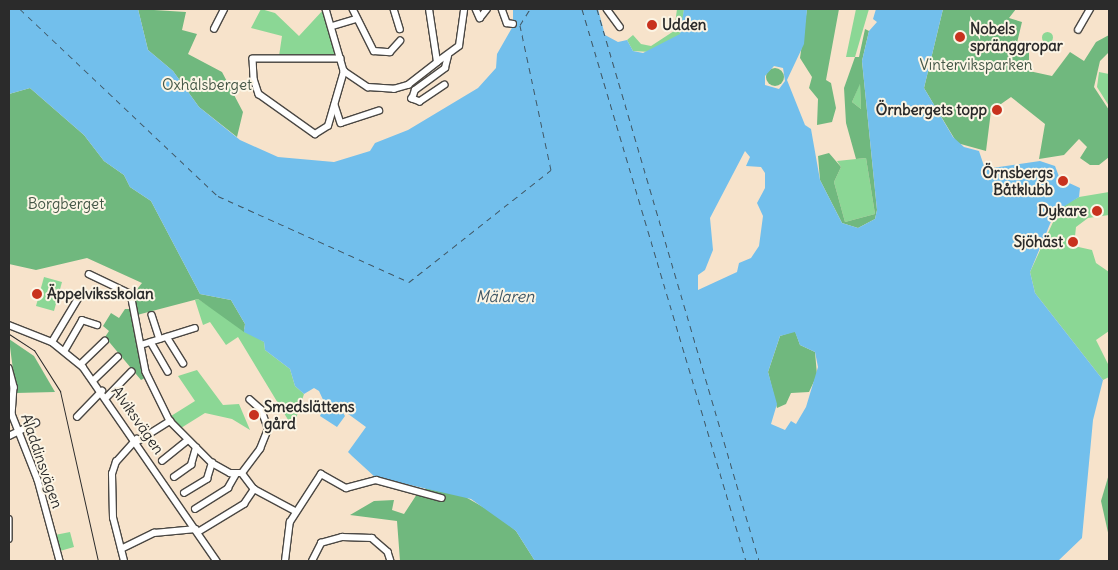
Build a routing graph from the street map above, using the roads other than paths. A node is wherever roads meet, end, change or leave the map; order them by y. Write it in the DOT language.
graph roads {
  1 [pos="224,9"];
  2 [pos="326,9"];
  3 [pos="353,9"];
  4 [pos="394,9"];
  5 [pos="429,9"];
  6 [pos="464,9"];
  7 [pos="476,9"];
  8 [pos="487,9"];
  9 [pos="502,9"];
  10 [pos="607,9"];
  11 [pos="1090,9"];
  12 [pos="356,19"];
  13 [pos="513,24"];
  14 [pos="333,26"];
  15 [pos="620,27"];
  16 [pos="214,29"];
  17 [pos="400,29"];
  18 [pos="1078,30"];
  19 [pos="400,41"];
  20 [pos="448,56"];
  21 [pos="341,58"];
  22 [pos="437,62"];
  23 [pos="344,71"];
  24 [pos="445,85"];
  25 [pos="335,103"];
  26 [pos="379,112"];
  27 [pos="89,274"];
  28 [pos="79,297"];
  29 [pos="152,315"];
  30 [pos="9,325"];
  31 [pos="97,325"];
  32 [pos="195,328"];
  33 [pos="167,337"];
  34 [pos="160,339"];
  35 [pos="105,341"];
  36 [pos="52,342"];
  37 [pos="151,342"];
  38 [pos="144,344"];
  39 [pos="65,350"];
  40 [pos="118,357"];
  41 [pos="183,363"];
  42 [pos="81,364"];
  43 [pos="9,368"];
  44 [pos="168,371"];
  45 [pos="131,372"];
  46 [pos="94,380"];
  47 [pos="102,391"];
  48 [pos="107,397"];
  49 [pos="250,400"];
  50 [pos="77,417"];
  51 [pos="170,421"];
  52 [pos="36,423"];
  53 [pos="16,428"];
  54 [pos="9,436"];
  55 [pos="137,440"];
  56 [pos="188,440"];
  57 [pos="196,448"];
  58 [pos="162,461"];
  59 [pos="212,463"];
  60 [pos="239,473"];
  61 [pos="174,477"];
  62 [pos="254,488"];
  63 [pos="184,493"];
  64 [pos="442,498"];
  65 [pos="195,509"];
  66 [pos="296,511"];
  67 [pos="9,519"];
  68 [pos="197,530"];
  69 [pos="9,539"];
  70 [pos="121,549"];
  71 [pos="60,561"];
  72 [pos="124,561"];
  73 [pos="217,561"];
  74 [pos="285,561"];
  75 [pos="312,561"];
  76 [pos="391,561"];
  1 -- 16 [label="street"];
  2 -- 14 [label="street"];
  3 -- 12 [label="street"];
  4 -- 17 [label="street"];
  5 -- 22 [label="street"];
  6 -- 20 [label="street"];
  7 -- 8 [label="street"];
  9 -- 13 [label="street"];
  10 -- 15 [label="street"];
  11 -- 18 [label="street"];
  12 -- 14 [label="street"];
  12 -- 19 [label="street"];
  14 -- 21 [label="street"];
  20 -- 22 [label="street"];
  20 -- 24 [label="street"];
  21 -- 23 [label="street"];
  21 -- 25 [label="street"];
  22 -- 23 [label="street"];
  23 -- 25 [label="street"];
  25 -- 26 [label="street"];
  27 -- 38 [label="street"];
  28 -- 36 [label="street"];
  29 -- 34 [label="street"];
  30 -- 36 [label="street, Alviksvägen"];
  31 -- 39 [label="street"];
  32 -- 33 [label="street"];
  33 -- 34 [label="street"];
  33 -- 41 [label="street"];
  34 -- 37 [label="street"];
  35 -- 42 [label="street"];
  36 -- 39 [label="street, Alviksvägen"];
  37 -- 38 [label="street"];
  37 -- 44 [label="street"];
  38 -- 51 [label="street"];
  39 -- 42 [label="street, Alviksvägen"];
  40 -- 46 [label="street"];
  42 -- 46 [label="street, Alviksvägen"];
  43 -- 53 [label="street, Aladdinsvägen"];
  45 -- 48 [label="street"];
  46 -- 47 [label="street, Alviksvägen"];
  47 -- 48 [label="street, Alviksvägen"];
  47 -- 50 [label="street"];
  48 -- 55 [label="street, Alviksvägen"];
  49 -- 60 [label="street"];
  51 -- 55 [label="street"];
  51 -- 56 [label="street"];
  52 -- 53 [label="street"];
  53 -- 54 [label="street"];
  53 -- 71 [label="street, Aladdinsvägen"];
  55 -- 68 [label="street, Alviksvägen"];
  55 -- 70 [label="street"];
  56 -- 57 [label="street"];
  56 -- 58 [label="street"];
  57 -- 59 [label="street"];
  57 -- 61 [label="street"];
  59 -- 60 [label="street"];
  59 -- 63 [label="street"];
  60 -- 62 [label="street"];
  60 -- 65 [label="street"];
  62 -- 66 [label="street"];
  62 -- 68 [label="street"];
  64 -- 66 [label="street"];
  66 -- 74 [label="street"];
  67 -- 69 [label="street"];
  68 -- 70 [label="street"];
  68 -- 73 [label="street, Alviksvägen"];
  70 -- 72 [label="street"];
  75 -- 76 [label="street"];
}
